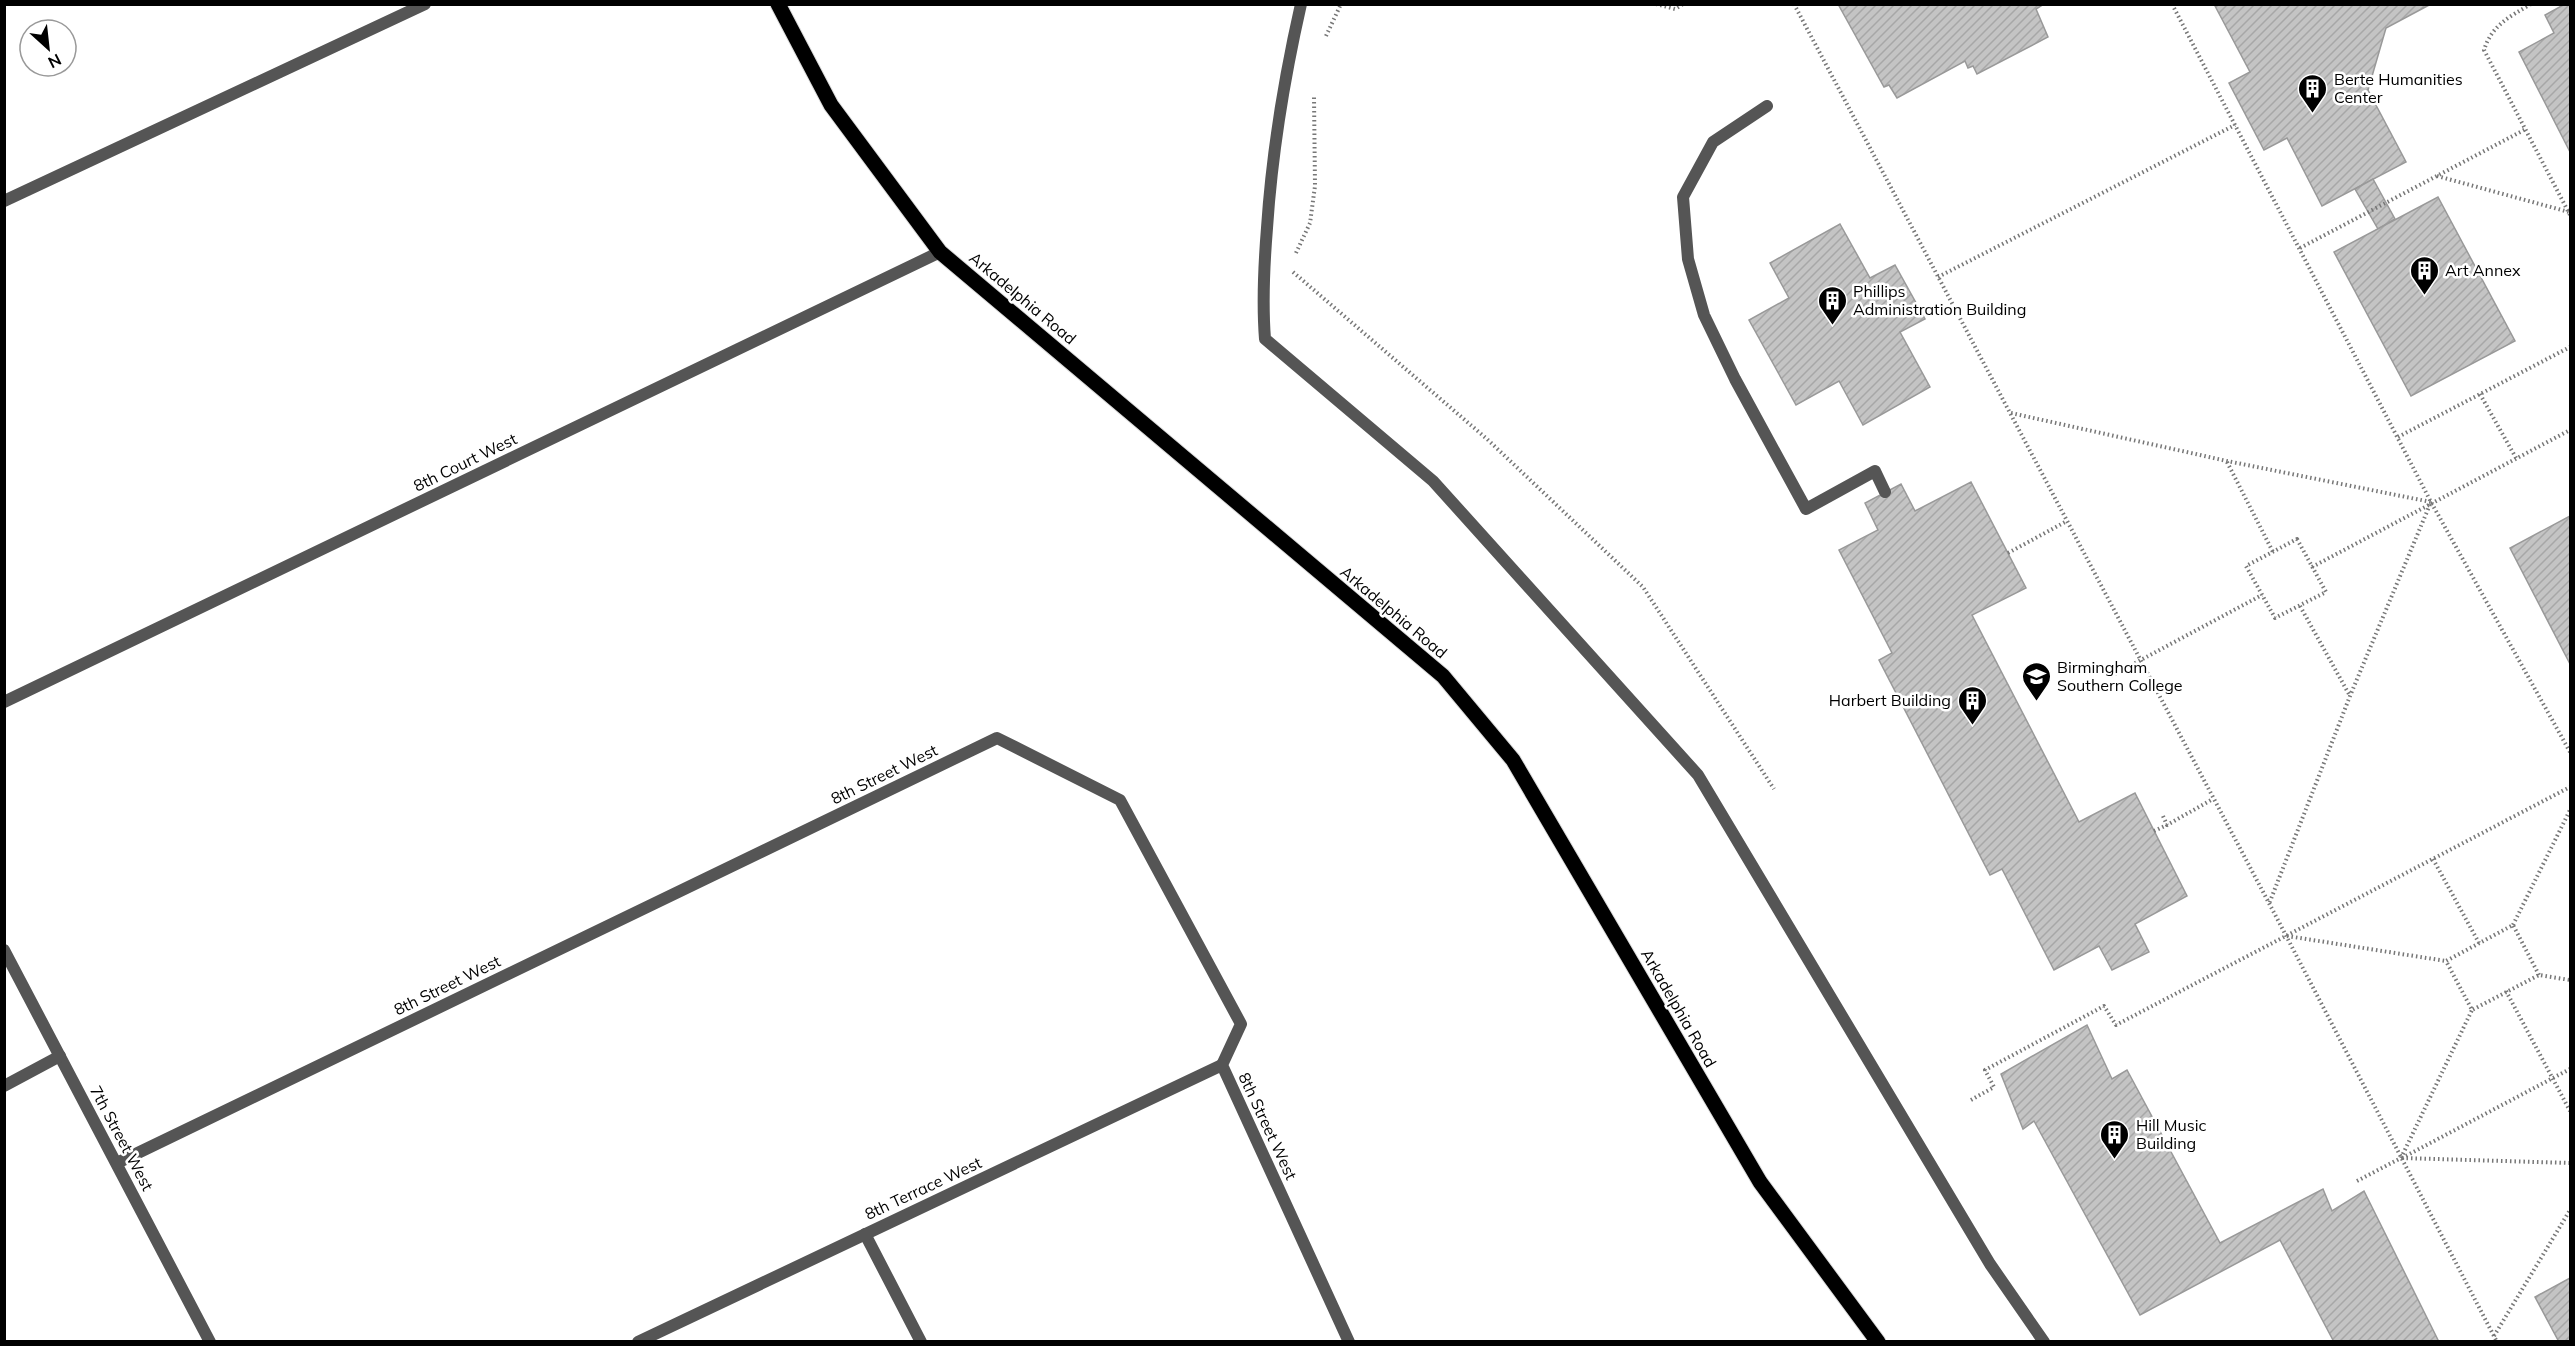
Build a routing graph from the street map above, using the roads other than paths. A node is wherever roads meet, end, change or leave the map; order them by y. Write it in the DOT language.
graph roads {
  1 [pos="425,4"];
  2 [pos="778,4"];
  3 [pos="1301,4"];
  4 [pos="1767,106"];
  5 [pos="4,201"];
  6 [pos="940,252"];
  7 [pos="1885,492"];
  8 [pos="4,702"];
  9 [pos="4,950"];
  10 [pos="60,1056"];
  11 [pos="1222,1065"];
  12 [pos="4,1086"];
  13 [pos="117,1163"];
  14 [pos="865,1234"];
  15 [pos="210,1341"];
  16 [pos="638,1341"];
  17 [pos="921,1341"];
  18 [pos="1349,1341"];
  19 [pos="1878,1341"];
  20 [pos="2044,1341"];
  1 -- 5 [label="street"];
  2 -- 6 [label="main road, Arkadelphia Road"];
  3 -- 20 [label="street"];
  4 -- 7 [label="street"];
  6 -- 8 [label="street, 8th Court West"];
  6 -- 19 [label="main road, Arkadelphia Road"];
  9 -- 10 [label="street, 7th Street West"];
  10 -- 12 [label="street"];
  10 -- 13 [label="street, 7th Street West"];
  11 -- 13 [label="street, 8th Street West"];
  11 -- 14 [label="street, 8th Terrace West"];
  11 -- 18 [label="street, 8th Street West"];
  13 -- 15 [label="street, 7th Street West"];
  14 -- 16 [label="street, 8th Terrace West"];
  14 -- 17 [label="street"];
}
